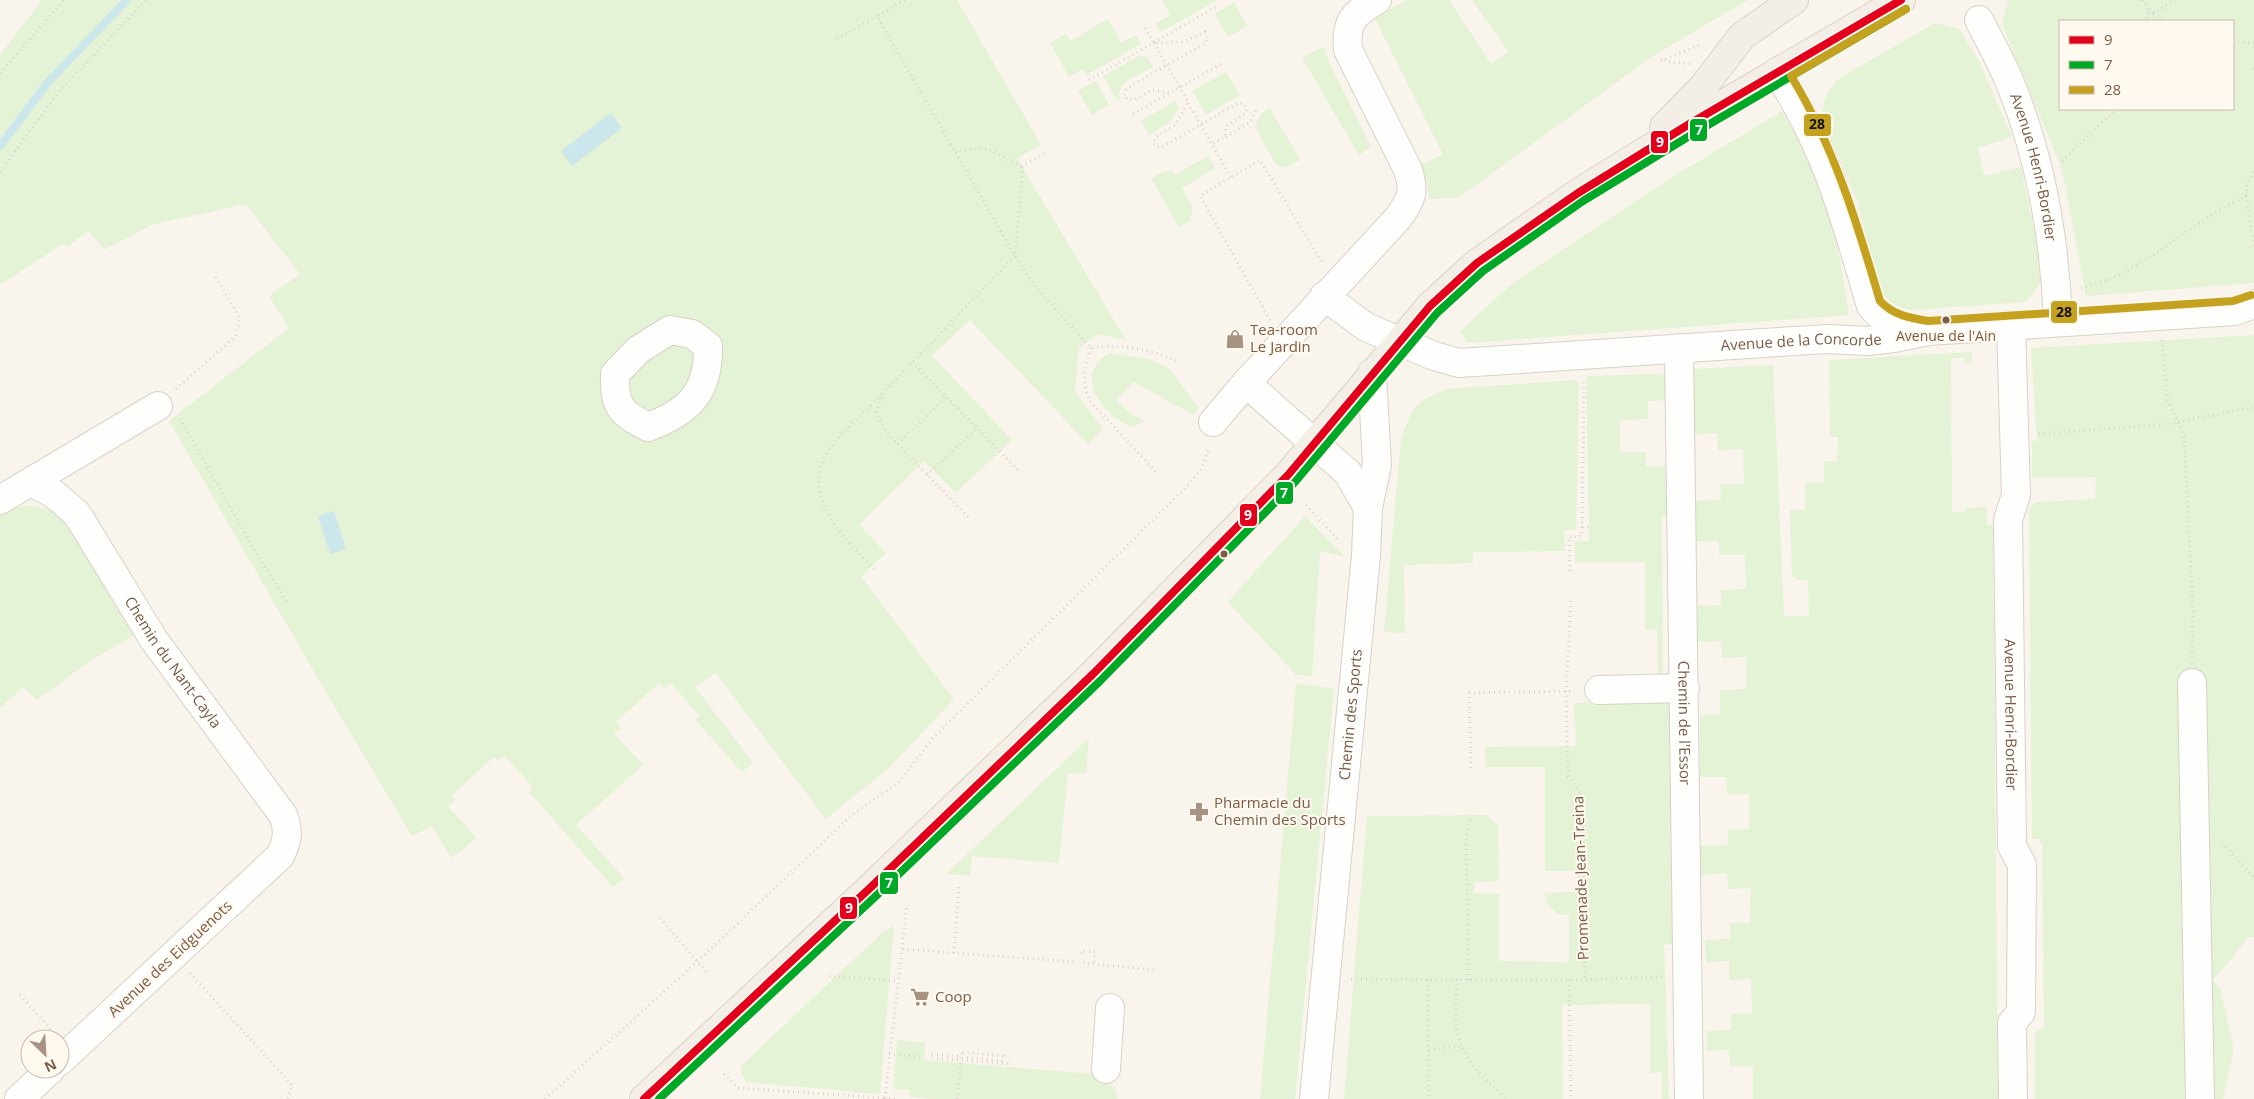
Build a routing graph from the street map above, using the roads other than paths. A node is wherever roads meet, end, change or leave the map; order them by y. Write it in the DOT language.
graph roads {
  1 [pos="1377,0"];
  2 [pos="1794,0"];
  3 [pos="1901,0"];
  4 [pos="1979,20"];
  5 [pos="1777,72"];
  6 [pos="1622,166"];
  7 [pos="1331,289"];
  8 [pos="1871,306"];
  9 [pos="2248,310"];
  10 [pos="2058,322"];
  11 [pos="2011,326"];
  12 [pos="1928,331"];
  13 [pos="1828,339"];
  14 [pos="1400,341"];
  15 [pos="1679,348"];
  16 [pos="1372,373"];
  17 [pos="1246,383"];
  18 [pos="170,403"];
  19 [pos="1213,422"];
  20 [pos="1315,443"];
  21 [pos="33,483"];
  22 [pos="0,500"];
  23 [pos="1368,508"];
  24 [pos="2192,683"];
  25 [pos="1685,688"];
  26 [pos="1599,690"];
  27 [pos="280,856"];
  28 [pos="1110,1008"];
  29 [pos="70,1052"];
  30 [pos="1106,1070"];
  31 [pos="42,1079"];
  32 [pos="25,1097"];
  33 [pos="644,1099"];
  34 [pos="1314,1099"];
  35 [pos="1689,1099"];
  36 [pos="2013,1099"];
  37 [pos="2200,1099"];
  1 -- 7 [label="street"];
  2 -- 6 [label="main road"];
  3 -- 5 [label="main road"];
  4 -- 10 [label="street, Avenue Henri-Bordier"];
  5 -- 6 [label="main road"];
  5 -- 8 [label="street"];
  6 -- 14 [label="main road"];
  7 -- 14 [label="street, Avenue de la Concorde"];
  7 -- 17 [label="street"];
  8 -- 12 [label="street"];
  8 -- 13 [label="street"];
  9 -- 10 [label="street, Avenue de la Concorde"];
  10 -- 11 [label="street, Avenue de la Concorde"];
  11 -- 12 [label="street, Avenue de la Concorde"];
  11 -- 36 [label="street, Avenue Henri-Bordier"];
  12 -- 13 [label="street, Avenue de la Concorde"];
  13 -- 15 [label="street, Avenue de la Concorde"];
  14 -- 15 [label="street, Avenue de la Concorde"];
  14 -- 16 [label="main road"];
  15 -- 25 [label="street, Chemin de l'Essor"];
  16 -- 20 [label="main road"];
  16 -- 23 [label="street, Chemin des Sports"];
  17 -- 19 [label="street"];
  17 -- 20 [label="street"];
  18 -- 21 [label="street"];
  20 -- 23 [label="street"];
  20 -- 33 [label="main road"];
  21 -- 22 [label="street"];
  21 -- 27 [label="street, Chemin du Nant-Cayla"];
  23 -- 34 [label="street, Chemin des Sports"];
  24 -- 37 [label="street"];
  25 -- 26 [label="street"];
  25 -- 35 [label="street, Chemin de l'Essor"];
  27 -- 29 [label="street, Avenue des Eidguenots"];
  28 -- 30 [label="street"];
  31 -- 32 [label="street"];
}
